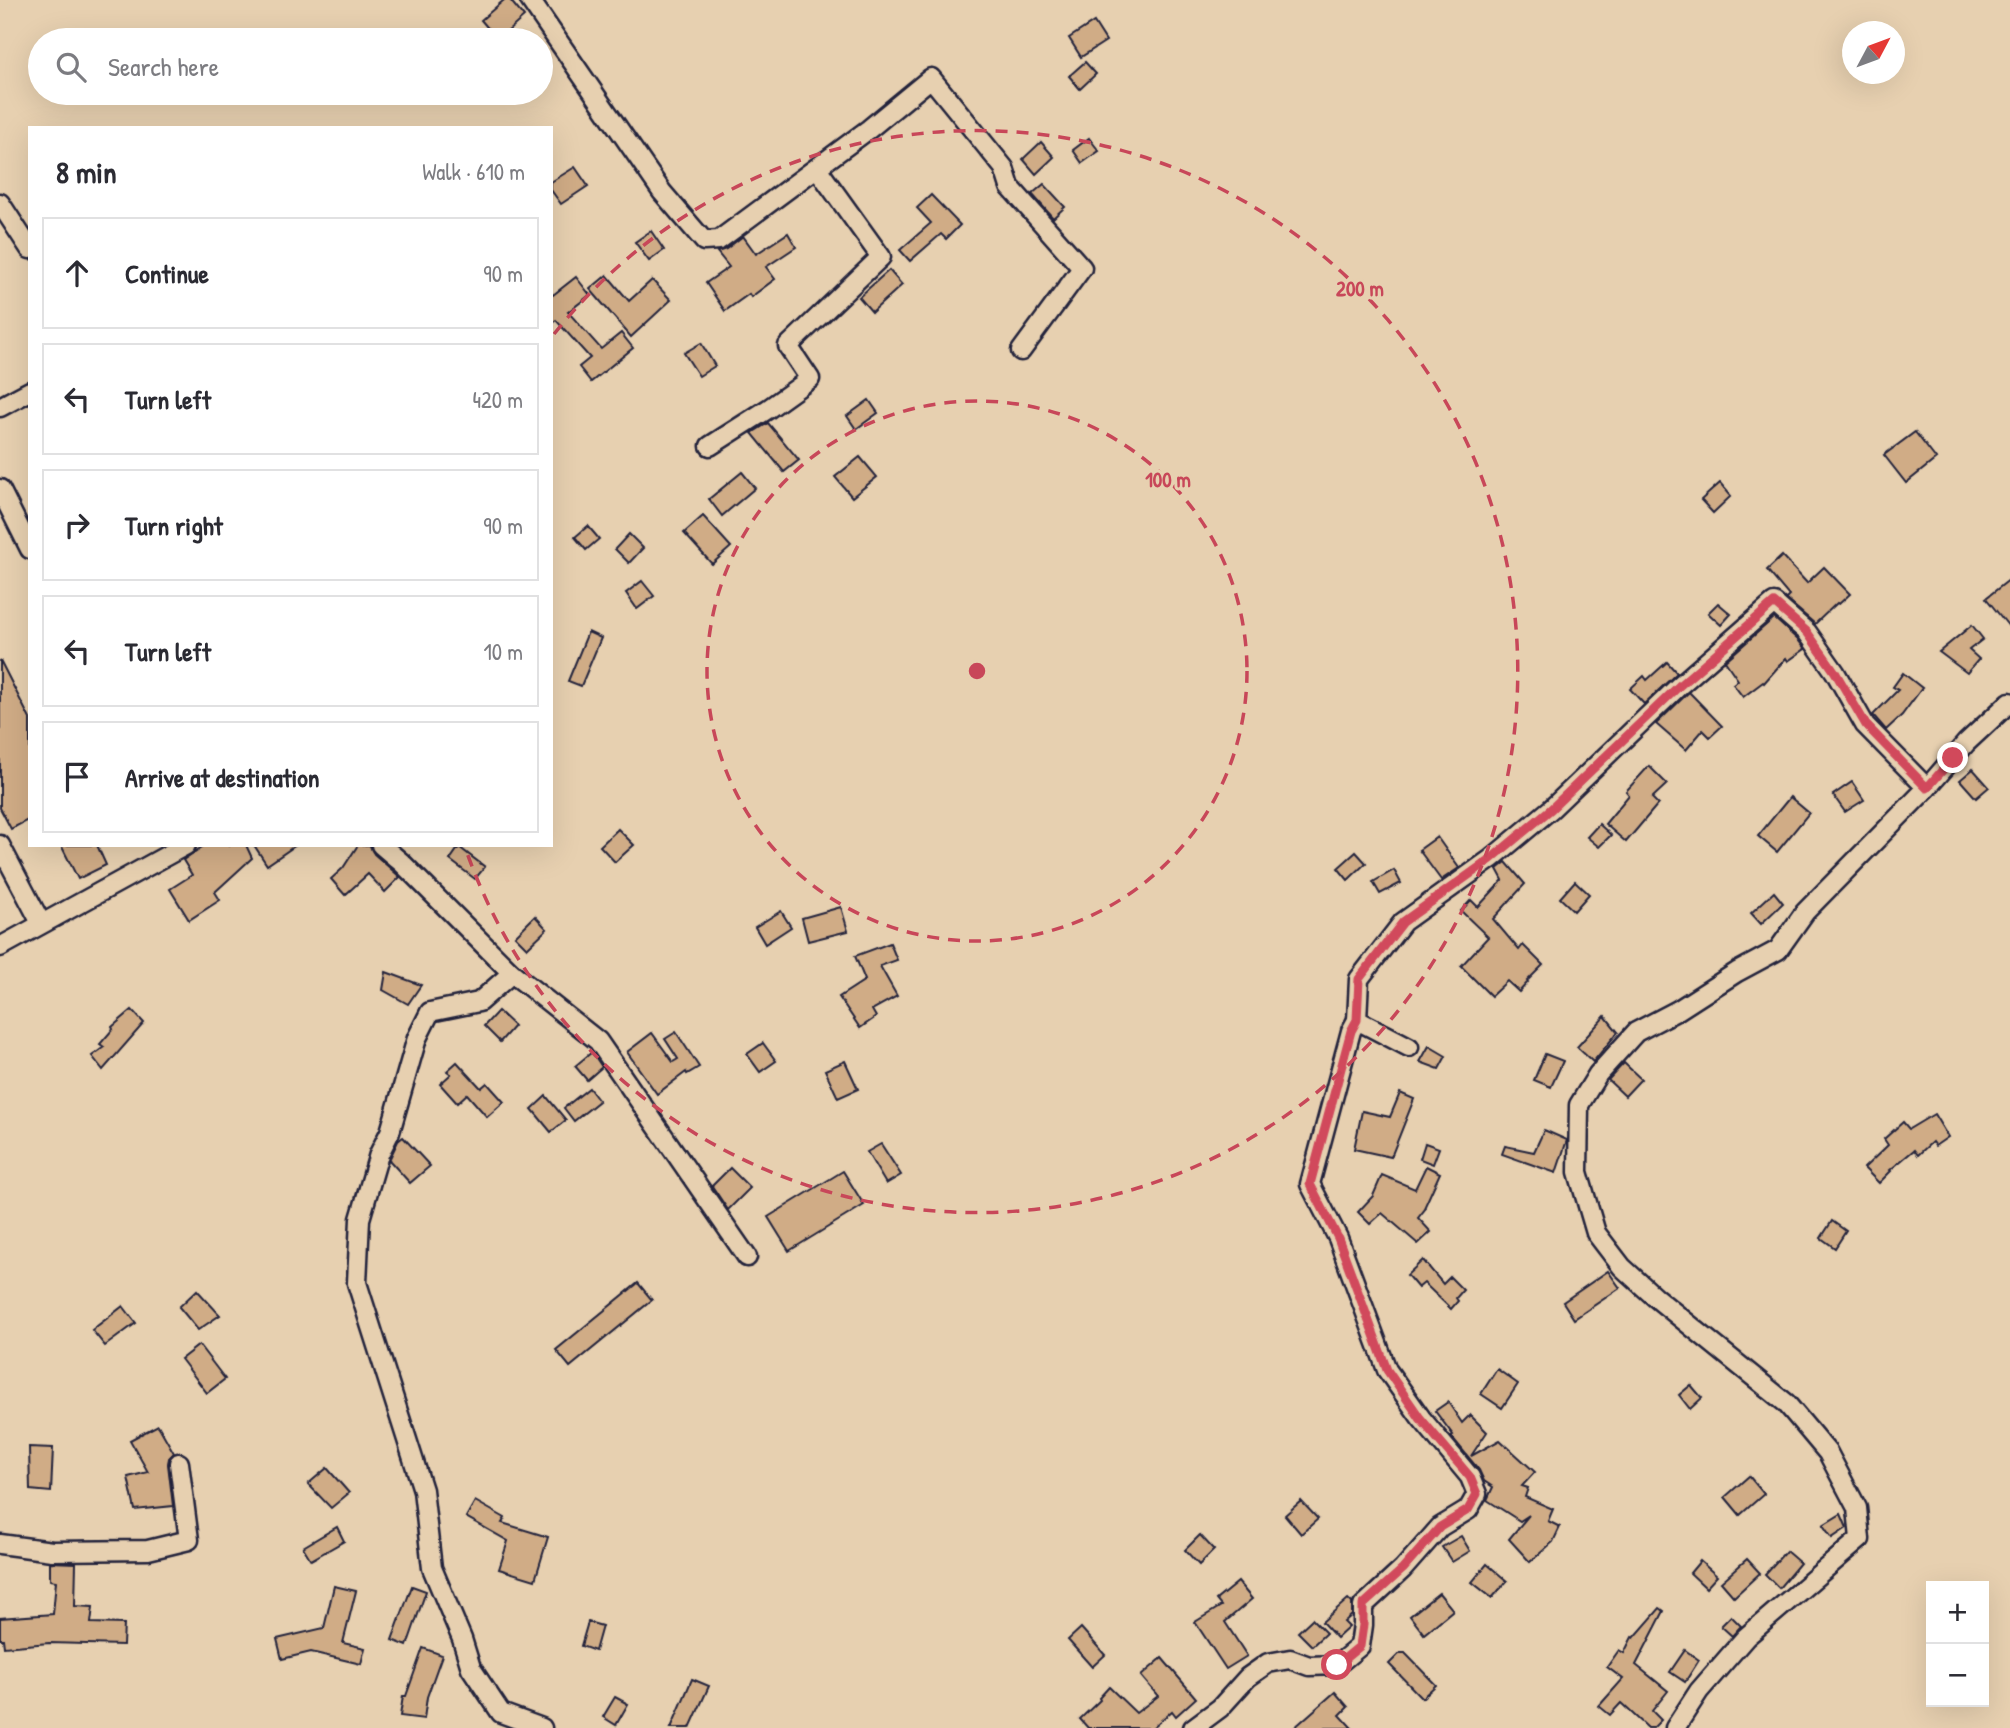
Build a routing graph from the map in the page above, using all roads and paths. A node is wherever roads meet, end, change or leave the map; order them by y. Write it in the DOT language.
graph roads {
  1 [pos="530,0"];
  2 [pos="549,28"];
  3 [pos="553,33"];
  4 [pos="817,167"];
  5 [pos="0,203"];
  6 [pos="28,246"];
  7 [pos="1021,351"];
  8 [pos="28,392"];
  9 [pos="0,407"];
  10 [pos="710,446"];
  11 [pos="0,489"];
  12 [pos="28,545"];
  13 [pos="2010,702"];
  14 [pos="1927,788"];
  15 [pos="0,845"];
  16 [pos="179,847"];
  17 [pos="383,847"];
  18 [pos="41,923"];
  19 [pos="0,947"];
  20 [pos="512,973"];
  21 [pos="1357,1020"];
  22 [pos="1409,1047"];
  23 [pos="747,1257"];
  24 [pos="179,1462"];
  25 [pos="0,1544"];
  26 [pos="541,1728"];
  27 [pos="1193,1728"];
  28 [pos="1675,1728"];
  1 -- 2 [label="street"];
  3 -- 4 [label="street"];
  4 -- 7 [label="street"];
  4 -- 10 [label="street"];
  5 -- 6 [label="street"];
  8 -- 9 [label="street"];
  11 -- 12 [label="street"];
  13 -- 14 [label="street"];
  14 -- 21 [label="street"];
  14 -- 28 [label="street"];
  15 -- 18 [label="street"];
  16 -- 18 [label="street"];
  17 -- 20 [label="street"];
  18 -- 19 [label="street"];
  20 -- 23 [label="street"];
  20 -- 26 [label="street"];
  21 -- 22 [label="street"];
  21 -- 27 [label="street"];
  24 -- 25 [label="street"];
}
